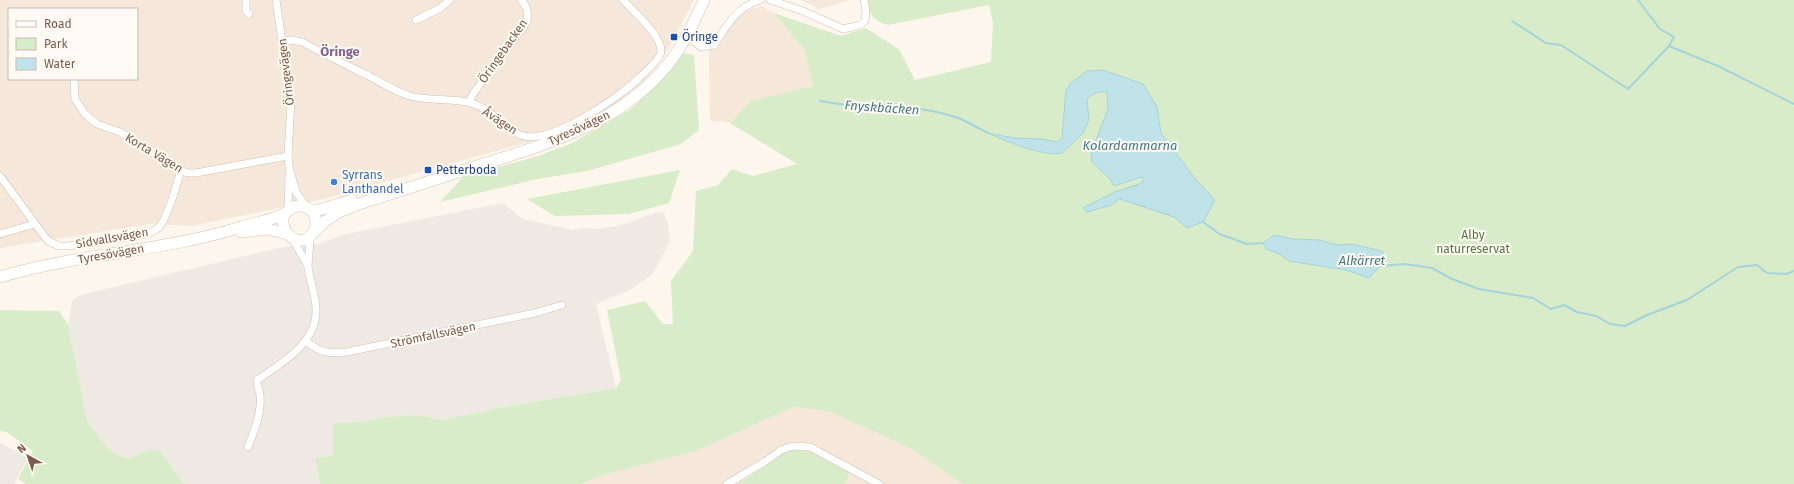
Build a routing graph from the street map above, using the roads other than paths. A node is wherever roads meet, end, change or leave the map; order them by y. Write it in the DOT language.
graph roads {
  1 [pos="246,0"];
  2 [pos="276,0"];
  3 [pos="450,0"];
  4 [pos="521,0"];
  5 [pos="623,0"];
  6 [pos="704,0"];
  7 [pos="760,0"];
  8 [pos="770,0"];
  9 [pos="864,0"];
  10 [pos="249,14"];
  11 [pos="416,20"];
  12 [pos="687,36"];
  13 [pos="283,42"];
  14 [pos="74,80"];
  15 [pos="469,102"];
  16 [pos="288,156"];
  17 [pos="290,167"];
  18 [pos="473,167"];
  19 [pos="181,171"];
  20 [pos="0,176"];
  21 [pos="309,209"];
  22 [pos="286,212"];
  23 [pos="35,224"];
  24 [pos="222,233"];
  25 [pos="0,234"];
  26 [pos="313,234"];
  27 [pos="290,236"];
  28 [pos="308,266"];
  29 [pos="0,277"];
  30 [pos="562,305"];
  31 [pos="306,342"];
  32 [pos="248,447"];
  33 [pos="727,484"];
  34 [pos="880,484"];
  1 -- 10 [label="street"];
  2 -- 13 [label="street, Öringevägen"];
  3 -- 11 [label="street"];
  4 -- 15 [label="street, Öringebacken"];
  5 -- 15 [label="street, Åvägen"];
  6 -- 12 [label="main road, Tyresövägen"];
  7 -- 12 [label="street"];
  8 -- 9 [label="street"];
  12 -- 18 [label="main road, Tyresövägen"];
  13 -- 15 [label="street, Åvägen"];
  13 -- 16 [label="street, Öringevägen"];
  14 -- 19 [label="street, Korta Vägen"];
  16 -- 17 [label="street, Öringevägen"];
  16 -- 19 [label="street, Korta Vägen"];
  17 -- 21 [label="street, Öringevägen"];
  17 -- 22 [label="street, Öringevägen"];
  18 -- 21 [label="main road, Tyresövägen"];
  18 -- 26 [label="main road, Tyresövägen"];
  19 -- 23 [label="street, Sidvallsvägen"];
  20 -- 23 [label="street, Sidvallsvägen"];
  21 -- 22 [label="main road, Tyresövägen"];
  21 -- 26 [label="main road"];
  22 -- 24 [label="main road, Tyresövägen"];
  22 -- 27 [label="main road"];
  23 -- 25 [label="street"];
  24 -- 27 [label="main road, Tyresövägen"];
  24 -- 29 [label="main road, Tyresövägen"];
  26 -- 27 [label="main road, Tyresövägen"];
  26 -- 28 [label="street"];
  27 -- 28 [label="street"];
  28 -- 31 [label="street"];
  30 -- 31 [label="street, Strömfallsvägen"];
  31 -- 32 [label="street"];
  33 -- 34 [label="street"];
}
